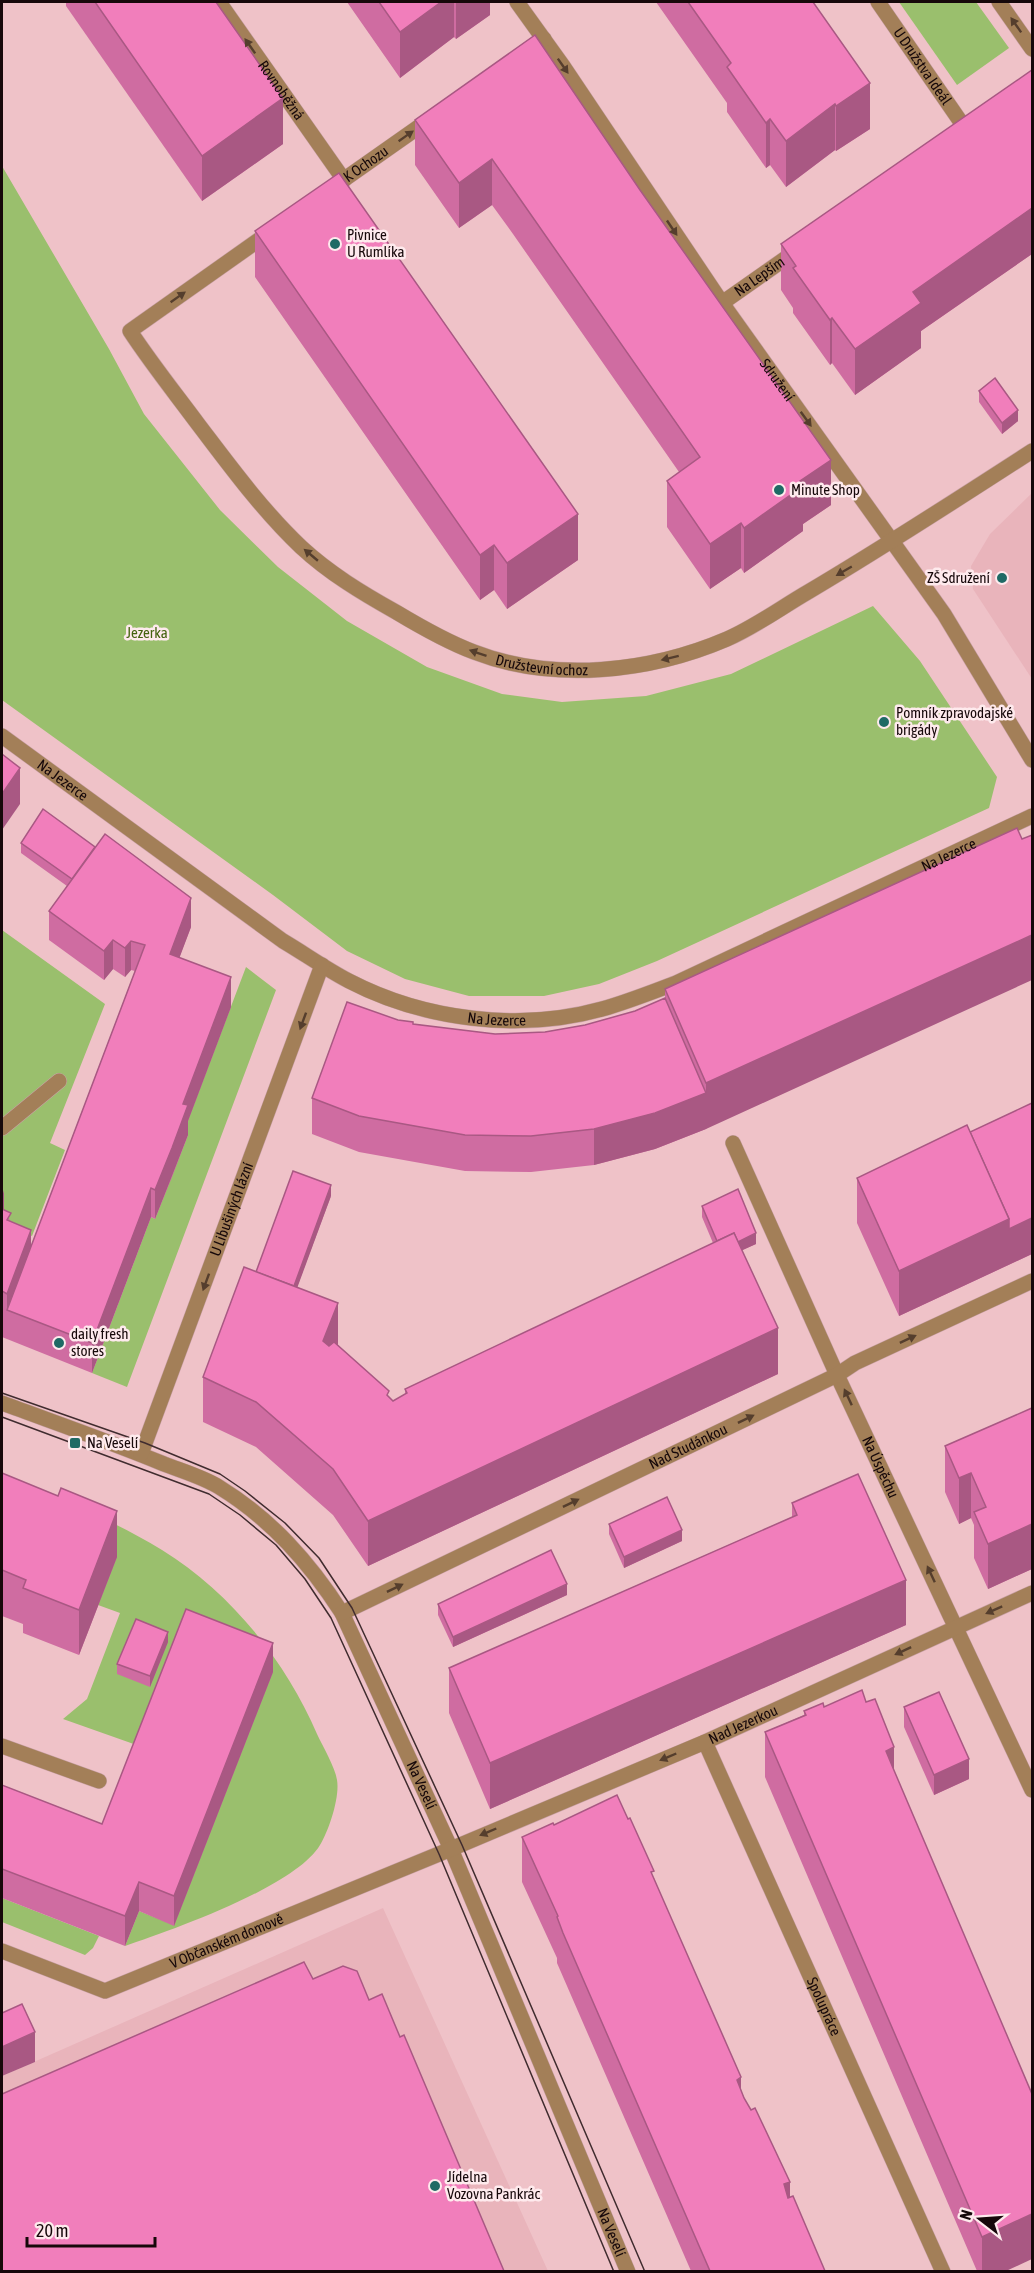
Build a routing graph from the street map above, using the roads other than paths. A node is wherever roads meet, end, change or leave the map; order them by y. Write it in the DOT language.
graph roads {
  1 [pos="219,2"];
  2 [pos="517,2"];
  3 [pos="878,2"];
  4 [pos="999,2"];
  5 [pos="544,39"];
  6 [pos="1032,49"];
  7 [pos="512,61"];
  8 [pos="447,107"];
  9 [pos="967,131"];
  10 [pos="344,180"];
  11 [pos="315,200"];
  12 [pos="286,221"];
  13 [pos="810,241"];
  14 [pos="722,303"];
  15 [pos="1032,452"];
  16 [pos="893,540"];
  17 [pos="2,736"];
  18 [pos="1032,760"];
  19 [pos="1032,816"];
  20 [pos="322,965"];
  21 [pos="59,1081"];
  22 [pos="2,1128"];
  23 [pos="733,1143"];
  24 [pos="1032,1281"];
  25 [pos="837,1375"];
  26 [pos="2,1403"];
  27 [pos="141,1454"];
  28 [pos="1032,1593"];
  29 [pos="342,1613"];
  30 [pos="956,1626"];
  31 [pos="705,1742"];
  32 [pos="2,1746"];
  33 [pos="99,1781"];
  34 [pos="1032,1790"];
  35 [pos="451,1849"];
  36 [pos="2,1951"];
  37 [pos="628,2271"];
  38 [pos="943,2271"];
  10 -- 1 [label="street, Rovnoběžná, one-way"];
  2 -- 5 [label="street, Sdružení"];
  3 -- 9 [label="street, U Družstva Ideál"];
  6 -- 4 [label="street, one-way"];
  5 -- 7 [label="street"];
  5 -- 14 [label="street, Sdružení, one-way"];
  10 -- 8 [label="street, K Ochozu, one-way"];
  10 -- 11 [label="street, K Ochozu"];
  16 -- 12 [label="street, Družstevní ochoz, one-way"];
  13 -- 14 [label="street, Na Lepším"];
  14 -- 16 [label="street, Sdružení, one-way"];
  15 -- 16 [label="street, Družstevní ochoz"];
  16 -- 18 [label="street, Sdružení"];
  17 -- 20 [label="street, Na Jezerce"];
  19 -- 20 [label="street, Na Jezerce"];
  20 -- 27 [label="street, U Libušiných lázní, one-way"];
  21 -- 22 [label="street"];
  23 -- 25 [label="street, Na Úspěchu"];
  25 -- 24 [label="street, Nad Studánkou, one-way"];
  29 -- 25 [label="street, Nad Studánkou, one-way"];
  30 -- 25 [label="street, Na Úspěchu, one-way"];
  26 -- 27 [label="street, Na Veselí"];
  27 -- 29 [label="street, Na Veselí"];
  28 -- 30 [label="street, Nad Jezerkou, one-way"];
  29 -- 35 [label="street, Na Veselí"];
  30 -- 31 [label="street, Nad Jezerkou, one-way"];
  30 -- 34 [label="street, Na Úspěchu"];
  31 -- 35 [label="street, Nad Jezerkou, one-way"];
  31 -- 38 [label="street, Spolupráce"];
  32 -- 33 [label="street"];
  35 -- 36 [label="street, V Občanském domově"];
  35 -- 37 [label="street, Na Veselí"];
}
